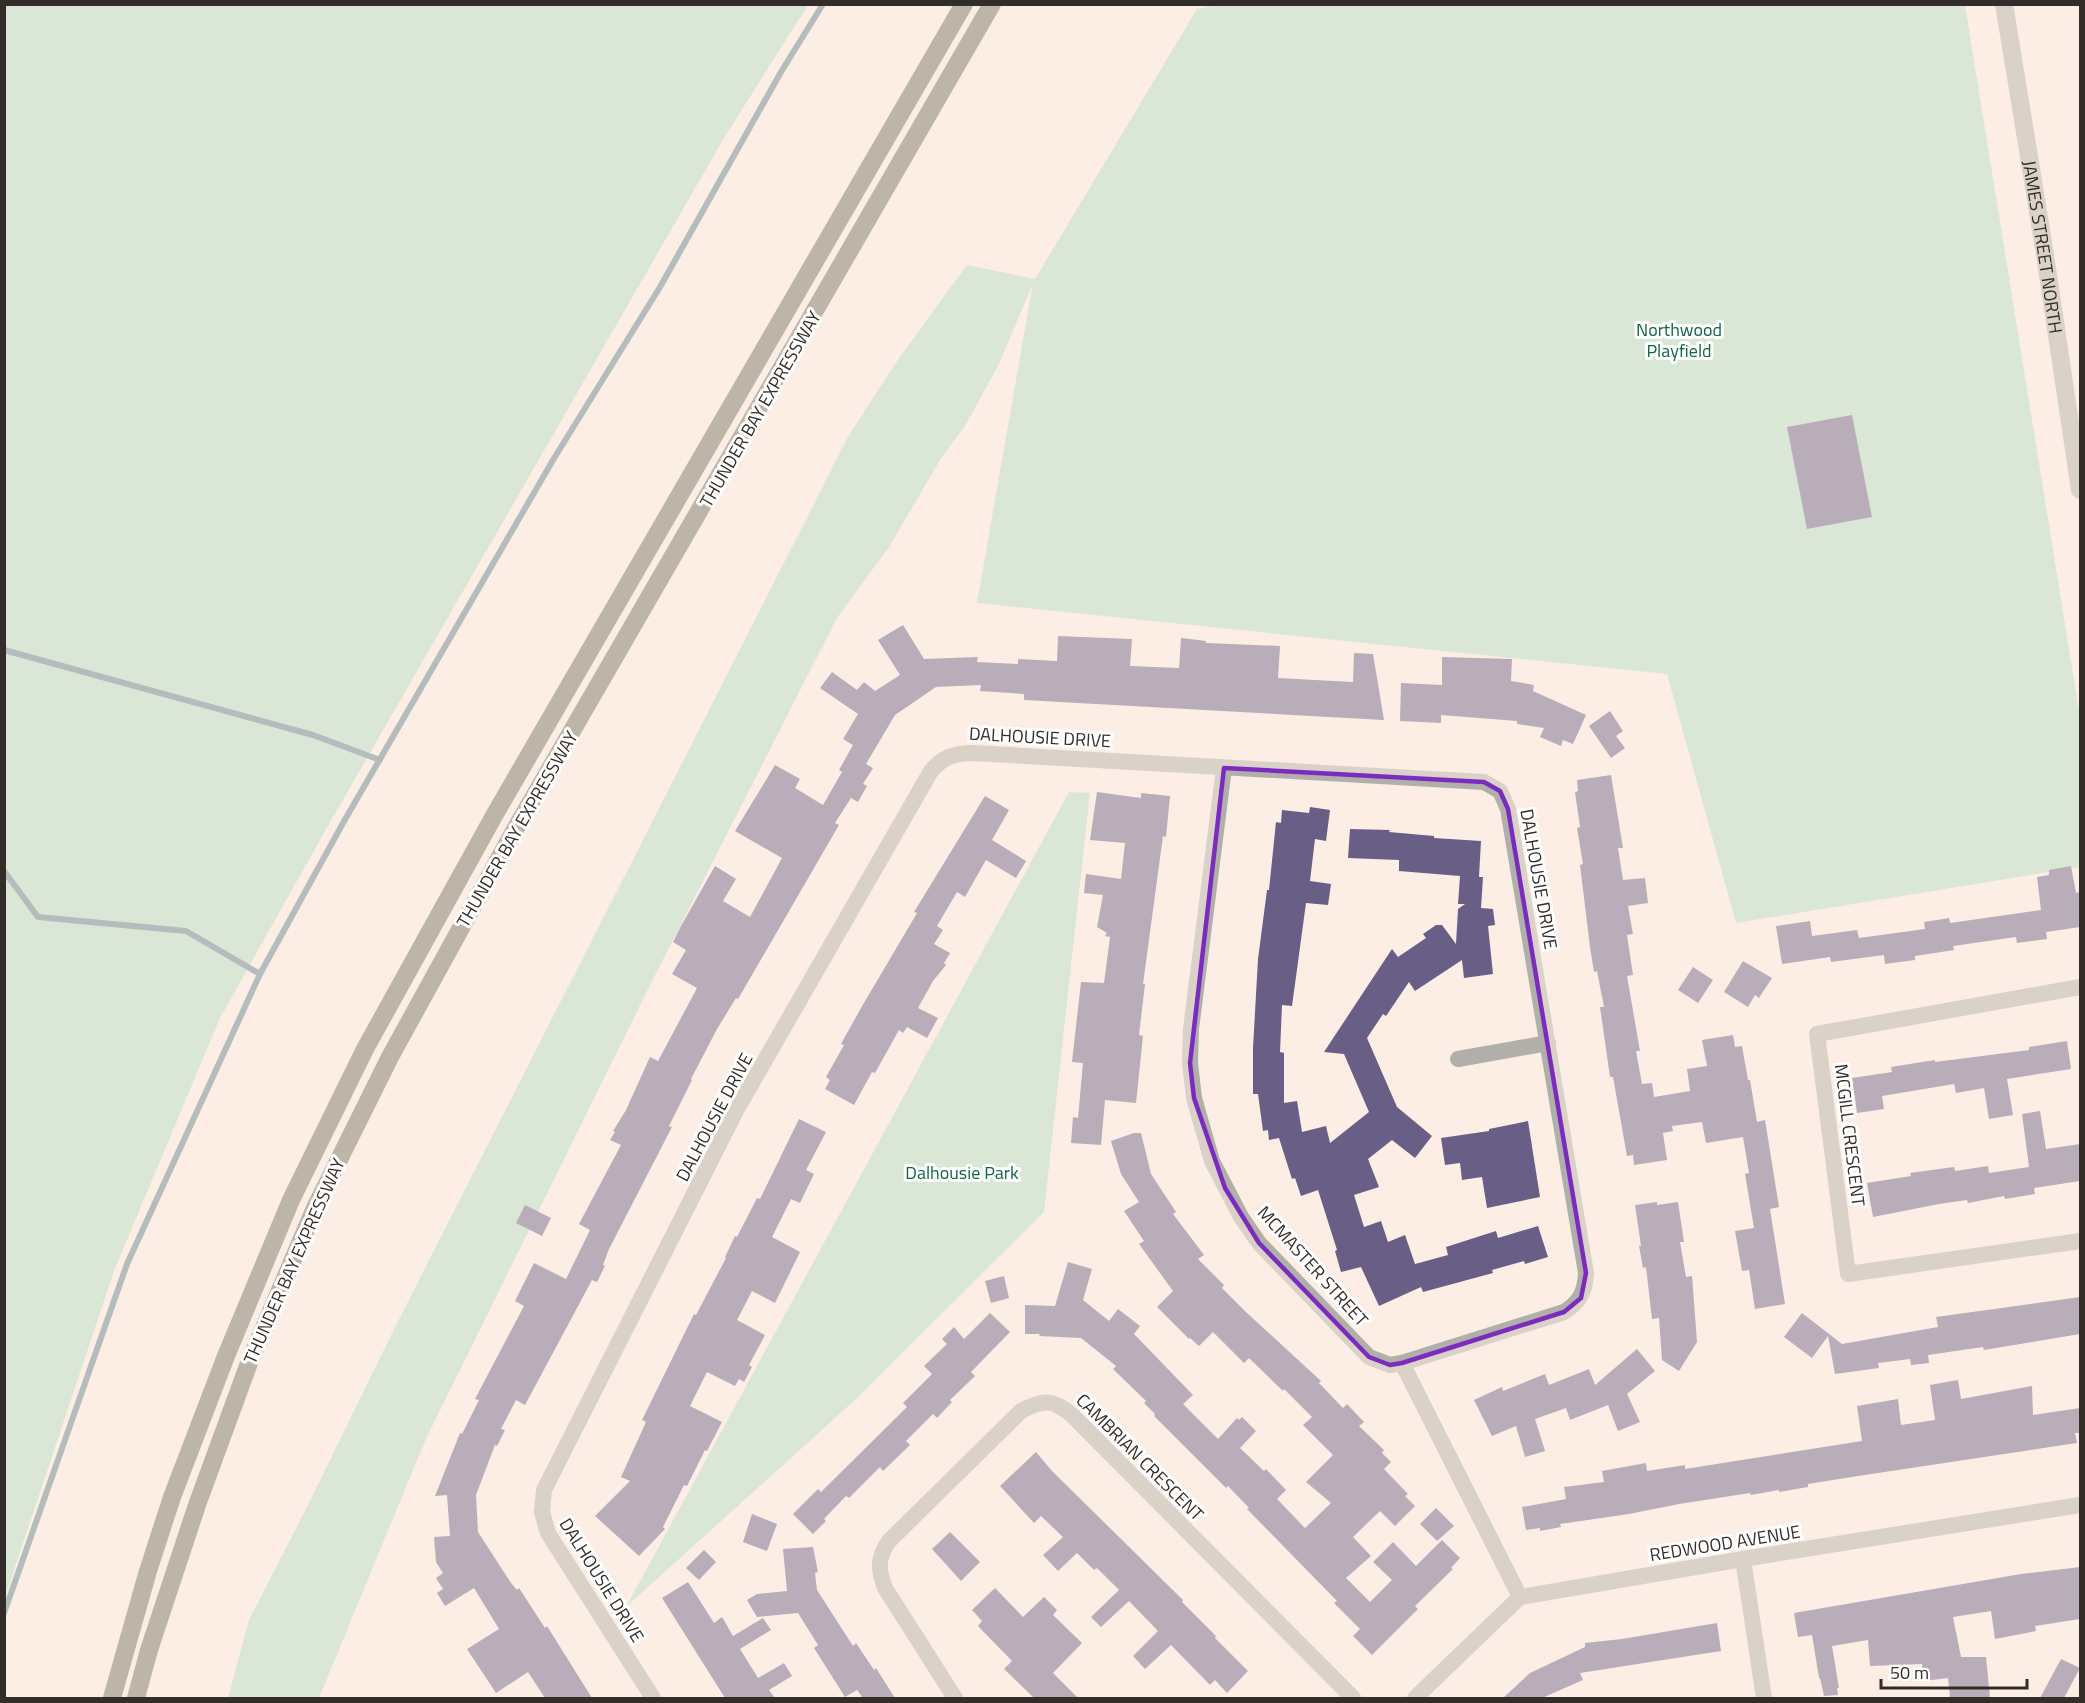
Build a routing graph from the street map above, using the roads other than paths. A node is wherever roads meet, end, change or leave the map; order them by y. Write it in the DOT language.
graph roads {
  1 [pos="964,4"];
  2 [pos="992,4"];
  3 [pos="2004,4"];
  4 [pos="2080,490"];
  5 [pos="1224,768"];
  6 [pos="2080,987"];
  7 [pos="1548,1044"];
  8 [pos="1458,1059"];
  9 [pos="2080,1241"];
  10 [pos="1402,1363"];
  11 [pos="2080,1505"];
  12 [pos="1743,1559"];
  13 [pos="1521,1597"];
  14 [pos="112,1698"];
  15 [pos="136,1698"];
  16 [pos="653,1698"];
  17 [pos="955,1698"];
  18 [pos="1353,1698"];
  19 [pos="1415,1698"];
  20 [pos="1764,1698"];
  1 -- 14 [label="highway, THUNDER BAY EXPRESSWAY"];
  2 -- 15 [label="highway, THUNDER BAY EXPRESSWAY"];
  3 -- 4 [label="street, JAMES STREET NORTH"];
  5 -- 7 [label="street, DALHOUSIE DRIVE"];
  5 -- 10 [label="street, MCMASTER STREET"];
  5 -- 16 [label="street, DALHOUSIE DRIVE"];
  6 -- 9 [label="street, MCGILL CRESCENT"];
  7 -- 8 [label="street"];
  7 -- 10 [label="street, DALHOUSIE DRIVE"];
  10 -- 13 [label="street"];
  11 -- 12 [label="street, REDWOOD AVENUE"];
  12 -- 13 [label="street, REDWOOD AVENUE"];
  12 -- 20 [label="street"];
  13 -- 19 [label="street"];
  17 -- 18 [label="street, CAMBRIAN CRESCENT"];
}
